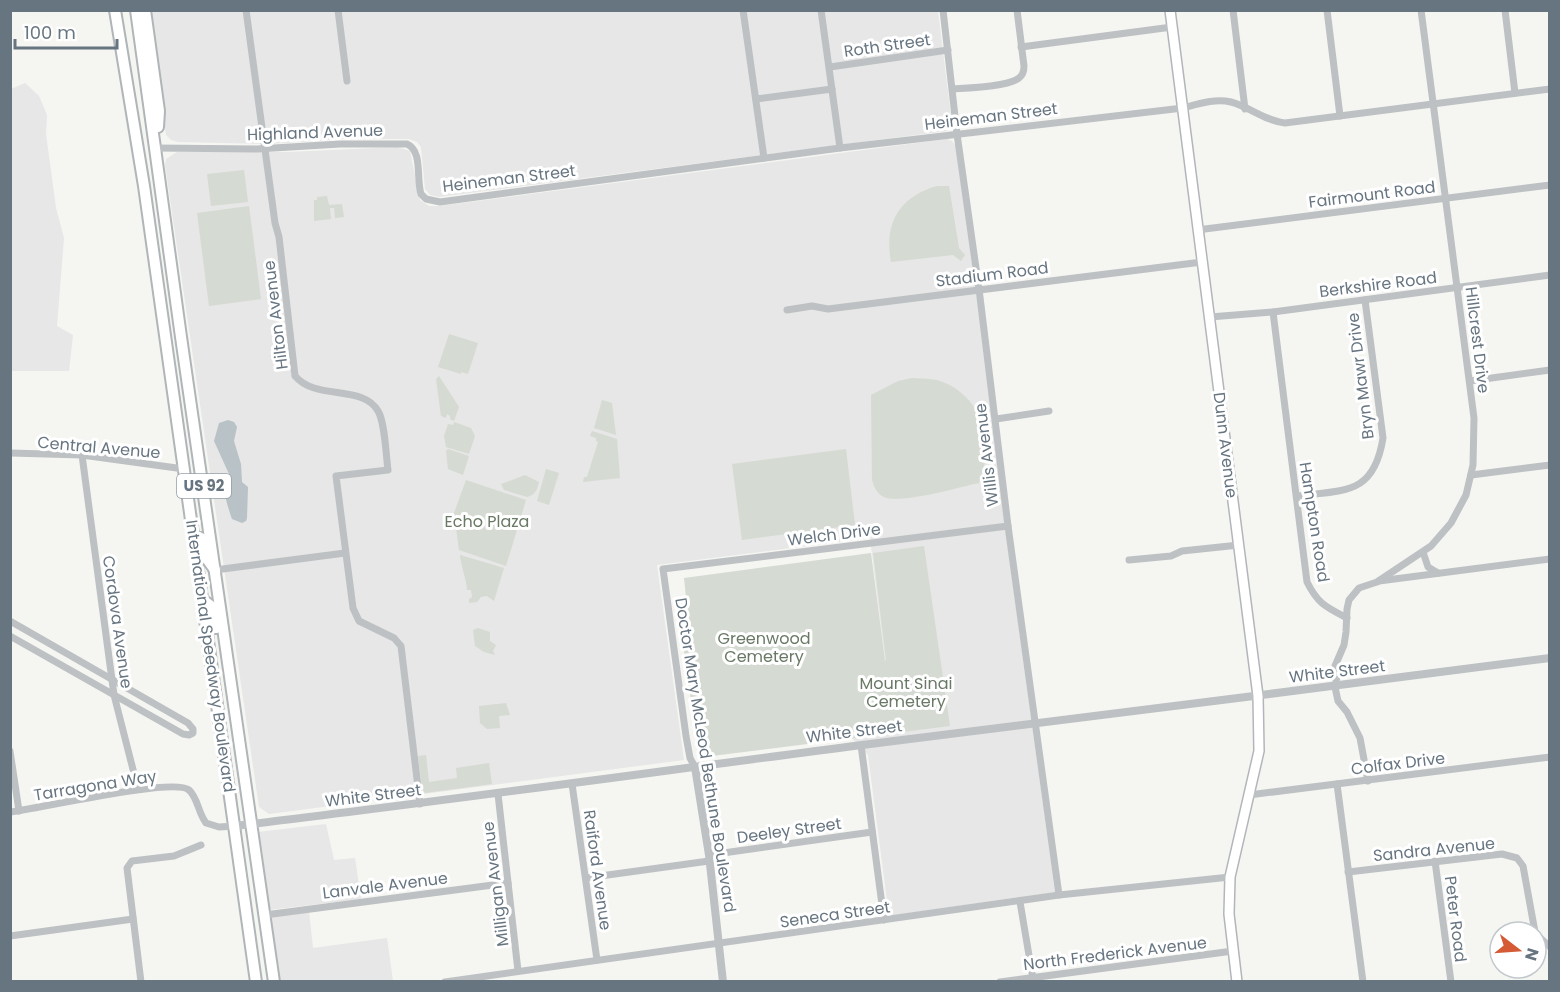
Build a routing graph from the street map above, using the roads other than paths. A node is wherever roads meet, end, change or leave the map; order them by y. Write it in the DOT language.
graph roads {
  1 [pos="136,10"];
  2 [pos="145,10"];
  3 [pos="246,10"];
  4 [pos="338,10"];
  5 [pos="742,10"];
  6 [pos="821,10"];
  7 [pos="943,10"];
  8 [pos="1017,10"];
  9 [pos="1170,10"];
  10 [pos="1233,10"];
  11 [pos="1327,10"];
  12 [pos="1421,10"];
  13 [pos="1505,10"];
  14 [pos="114,14"];
  15 [pos="1172,27"];
  16 [pos="1022,47"];
  17 [pos="948,50"];
  18 [pos="830,67"];
  19 [pos="347,81"];
  20 [pos="1550,88"];
  21 [pos="832,89"];
  22 [pos="953,89"];
  23 [pos="1515,93"];
  24 [pos="756,99"];
  25 [pos="1433,104"];
  26 [pos="1183,108"];
  27 [pos="1245,109"];
  28 [pos="1340,116"];
  29 [pos="957,134"];
  30 [pos="156,148"];
  31 [pos="264,148"];
  32 [pos="840,148"];
  33 [pos="764,158"];
  34 [pos="1550,185"];
  35 [pos="1446,198"];
  36 [pos="432,201"];
  37 [pos="1197,230"];
  38 [pos="154,260"];
  39 [pos="1202,262"];
  40 [pos="1550,275"];
  41 [pos="1458,288"];
  42 [pos="979,289"];
  43 [pos="1365,300"];
  44 [pos="787,310"];
  45 [pos="1273,312"];
  46 [pos="1210,317"];
  47 [pos="181,337"];
  48 [pos="1550,370"];
  49 [pos="1470,381"];
  50 [pos="1049,411"];
  51 [pos="996,419"];
  52 [pos="10,453"];
  53 [pos="82,456"];
  54 [pos="1550,465"];
  55 [pos="184,469"];
  56 [pos="1471,475"];
  57 [pos="1297,496"];
  58 [pos="1008,526"];
  59 [pos="1239,545"];
  60 [pos="1423,552"];
  61 [pos="345,553"];
  62 [pos="1550,559"];
  63 [pos="1129,560"];
  64 [pos="663,569"];
  65 [pos="215,570"];
  66 [pos="1438,573"];
  67 [pos="1377,582"];
  68 [pos="203,600"];
  69 [pos="1347,618"];
  70 [pos="10,621"];
  71 [pos="10,636"];
  72 [pos="1550,658"];
  73 [pos="113,679"];
  74 [pos="1335,687"];
  75 [pos="114,695"];
  76 [pos="1258,696"];
  77 [pos="234,697"];
  78 [pos="1036,723"];
  79 [pos="861,745"];
  80 [pos="10,751"];
  81 [pos="1550,757"];
  82 [pos="694,767"];
  83 [pos="1368,781"];
  84 [pos="572,784"];
  85 [pos="1337,784"];
  86 [pos="138,789"];
  87 [pos="498,794"];
  88 [pos="1249,795"];
  89 [pos="420,804"];
  90 [pos="19,811"];
  91 [pos="10,812"];
  92 [pos="252,824"];
  93 [pos="235,826"];
  94 [pos="873,832"];
  95 [pos="201,845"];
  96 [pos="709,858"];
  97 [pos="1435,861"];
  98 [pos="1348,872"];
  99 [pos="1230,877"];
  100 [pos="586,878"];
  101 [pos="508,883"];
  102 [pos="1059,895"];
  103 [pos="1020,902"];
  104 [pos="265,915"];
  105 [pos="133,919"];
  106 [pos="884,920"];
  107 [pos="1533,920"];
  108 [pos="10,936"];
  109 [pos="718,944"];
  110 [pos="1233,951"];
  111 [pos="597,960"];
  112 [pos="518,971"];
  113 [pos="1033,979"];
  114 [pos="141,981"];
  115 [pos="256,981"];
  116 [pos="274,981"];
  117 [pos="445,981"];
  118 [pos="723,981"];
  119 [pos="1000,981"];
  120 [pos="1237,981"];
  121 [pos="1363,981"];
  122 [pos="1450,981"];
  1 -- 30 [label="main road, International Speedway Boulevard / US 92"];
  2 -- 30 [label="main road"];
  3 -- 31 [label="street"];
  4 -- 19 [label="street"];
  5 -- 24 [label="street"];
  6 -- 18 [label="street"];
  7 -- 17 [label="street, Willis Avenue"];
  8 -- 16 [label="street"];
  9 -- 15 [label="main road, Dunn Avenue"];
  10 -- 27 [label="street"];
  11 -- 28 [label="street"];
  12 -- 25 [label="street, Hillcrest Drive"];
  13 -- 23 [label="street"];
  14 -- 38 [label="main road, International Speedway Boulevard / US 92"];
  15 -- 16 [label="street"];
  15 -- 26 [label="main road, Dunn Avenue"];
  16 -- 22 [label="street"];
  17 -- 18 [label="street, Roth Street"];
  17 -- 22 [label="street, Willis Avenue"];
  18 -- 21 [label="street"];
  20 -- 23 [label="street, Heineman Street"];
  21 -- 24 [label="street"];
  21 -- 32 [label="street"];
  22 -- 29 [label="street, Willis Avenue"];
  23 -- 25 [label="street, Heineman Street"];
  24 -- 33 [label="street"];
  25 -- 28 [label="street, Heineman Street"];
  25 -- 35 [label="street, Hillcrest Drive"];
  26 -- 27 [label="street, Heineman Street"];
  26 -- 29 [label="street, Heineman Street"];
  26 -- 37 [label="main road, Dunn Avenue"];
  27 -- 28 [label="street, Heineman Street"];
  29 -- 32 [label="street, Heineman Street"];
  29 -- 42 [label="street, Willis Avenue"];
  30 -- 31 [label="street, Highland Avenue"];
  30 -- 47 [label="main road, International Speedway Boulevard / US 92"];
  31 -- 36 [label="street, Highland Avenue"];
  31 -- 61 [label="street, Hilton Avenue"];
  32 -- 33 [label="street, Heineman Street"];
  33 -- 36 [label="street, Heineman Street"];
  34 -- 35 [label="street, Fairmount Road"];
  35 -- 37 [label="street, Fairmount Road"];
  35 -- 41 [label="street, Hillcrest Drive"];
  37 -- 39 [label="main road, Dunn Avenue"];
  38 -- 47 [label="main road"];
  38 -- 55 [label="main road, International Speedway Boulevard / US 92"];
  39 -- 42 [label="street, Stadium Road"];
  39 -- 46 [label="main road, Dunn Avenue"];
  40 -- 41 [label="street, Berkshire Road"];
  41 -- 43 [label="street, Berkshire Road"];
  41 -- 49 [label="street, Hillcrest Drive"];
  42 -- 44 [label="street, Stadium Road"];
  42 -- 51 [label="street, Willis Avenue"];
  43 -- 45 [label="street, Berkshire Road"];
  43 -- 57 [label="street, Bryn Mawr Drive"];
  45 -- 46 [label="street, Berkshire Road"];
  45 -- 57 [label="street, Hampton Road"];
  46 -- 59 [label="main road, Dunn Avenue"];
  47 -- 65 [label="main road, International Speedway Boulevard / US 92"];
  48 -- 49 [label="street"];
  49 -- 56 [label="street, Hillcrest Drive"];
  50 -- 51 [label="street"];
  51 -- 58 [label="street, Willis Avenue"];
  52 -- 53 [label="street, Central Avenue"];
  53 -- 55 [label="street, Central Avenue"];
  53 -- 73 [label="street, Cordova Avenue"];
  54 -- 56 [label="street"];
  55 -- 65 [label="main road"];
  55 -- 68 [label="main road, International Speedway Boulevard / US 92"];
  56 -- 60 [label="street, Hillcrest Drive"];
  57 -- 69 [label="street, Hampton Road"];
  58 -- 64 [label="street, Welch Drive"];
  58 -- 78 [label="street, Willis Avenue"];
  59 -- 63 [label="street"];
  59 -- 76 [label="main road, Dunn Avenue"];
  60 -- 66 [label="street"];
  60 -- 67 [label="street, Hillcrest Drive"];
  61 -- 65 [label="street"];
  61 -- 89 [label="street, Hilton Avenue"];
  62 -- 66 [label="street"];
  64 -- 82 [label="street, Doctor Mary McLeod Bethune Boulevard"];
  65 -- 77 [label="main road, International Speedway Boulevard / US 92"];
  66 -- 67 [label="street"];
  67 -- 69 [label="street, Hillcrest Drive"];
  68 -- 77 [label="main road"];
  68 -- 93 [label="main road, International Speedway Boulevard / US 92"];
  69 -- 74 [label="street"];
  70 -- 73 [label="street"];
  71 -- 75 [label="street"];
  72 -- 74 [label="street, White Street"];
  73 -- 75 [label="street, Cordova Avenue"];
  73 -- 75 [label="street"];
  74 -- 76 [label="street, White Street"];
  74 -- 83 [label="street"];
  75 -- 86 [label="street, Cordova Avenue"];
  76 -- 78 [label="street, White Street"];
  76 -- 88 [label="main road, Dunn Avenue"];
  77 -- 92 [label="main road, International Speedway Boulevard / US 92"];
  78 -- 79 [label="street, White Street"];
  78 -- 102 [label="street, Willis Avenue"];
  79 -- 82 [label="street, White Street"];
  79 -- 94 [label="street"];
  80 -- 90 [label="street"];
  81 -- 83 [label="street, Colfax Drive"];
  82 -- 84 [label="street, White Street"];
  82 -- 96 [label="street, Doctor Mary McLeod Bethune Boulevard"];
  83 -- 85 [label="street, Colfax Drive"];
  84 -- 87 [label="street, White Street"];
  84 -- 100 [label="street, Raiford Avenue"];
  85 -- 88 [label="street, Colfax Drive"];
  85 -- 98 [label="street"];
  86 -- 90 [label="street, Tarragona Way"];
  86 -- 93 [label="street, Tarragona Way"];
  87 -- 89 [label="street, White Street"];
  87 -- 101 [label="street, Milligan Avenue"];
  88 -- 99 [label="main road, Dunn Avenue"];
  89 -- 92 [label="street, White Street"];
  90 -- 91 [label="street, Tarragona Way"];
  92 -- 93 [label="street, White Street"];
  92 -- 104 [label="main road, International Speedway Boulevard / US 92"];
  93 -- 115 [label="main road, International Speedway Boulevard / US 92"];
  94 -- 96 [label="street, Deeley Street"];
  94 -- 106 [label="street"];
  95 -- 105 [label="street"];
  96 -- 100 [label="street, Deeley Street"];
  96 -- 109 [label="street, Doctor Mary McLeod Bethune Boulevard"];
  97 -- 98 [label="street, Sandra Avenue"];
  97 -- 107 [label="street, Sandra Avenue"];
  97 -- 122 [label="street, Peter Road"];
  98 -- 121 [label="street"];
  99 -- 102 [label="street, Seneca Street"];
  99 -- 110 [label="main road, Dunn Avenue"];
  100 -- 111 [label="street, Raiford Avenue"];
  101 -- 104 [label="street, Lanvale Avenue"];
  101 -- 112 [label="street, Milligan Avenue"];
  102 -- 103 [label="street, Seneca Street"];
  103 -- 106 [label="street, Seneca Street"];
  103 -- 113 [label="street"];
  104 -- 116 [label="main road, International Speedway Boulevard / US 92"];
  105 -- 108 [label="street"];
  105 -- 114 [label="street"];
  106 -- 109 [label="street, Seneca Street"];
  109 -- 111 [label="street, Seneca Street"];
  109 -- 118 [label="street, Doctor Mary McLeod Bethune Boulevard"];
  110 -- 113 [label="street, North Frederick Avenue"];
  110 -- 120 [label="main road, Dunn Avenue"];
  111 -- 112 [label="street, Seneca Street"];
  112 -- 117 [label="street, Seneca Street"];
  113 -- 119 [label="street, North Frederick Avenue"];
}
